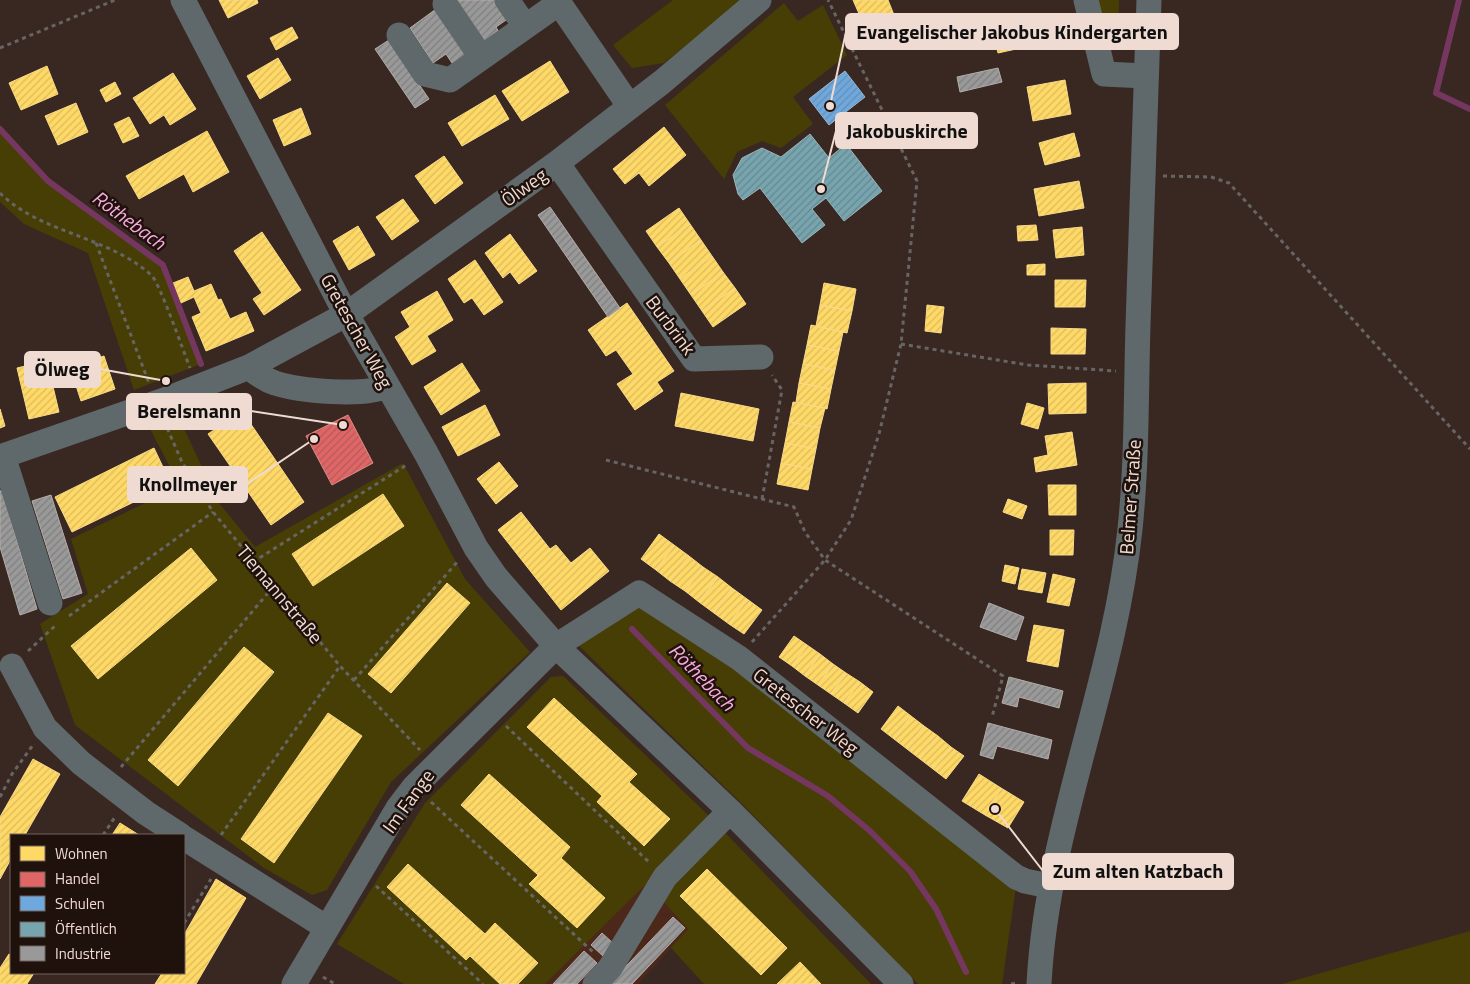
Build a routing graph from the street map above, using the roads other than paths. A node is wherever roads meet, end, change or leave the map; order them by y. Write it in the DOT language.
graph roads {
  1 [pos="183,0"];
  2 [pos="507,0"];
  3 [pos="759,0"];
  4 [pos="1086,0"];
  5 [pos="1149,0"];
  6 [pos="558,1"];
  7 [pos="445,4"];
  8 [pos="525,26"];
  9 [pos="399,35"];
  10 [pos="481,57"];
  11 [pos="1146,76"];
  12 [pos="630,107"];
  13 [pos="557,164"];
  14 [pos="346,314"];
  15 [pos="761,357"];
  16 [pos="249,367"];
  17 [pos="386,386"];
  18 [pos="2,456"];
  19 [pos="50,603"];
  20 [pos="556,646"];
  21 [pos="12,666"];
  22 [pos="730,811"];
  23 [pos="179,834"];
  24 [pos="185,839"];
  25 [pos="1050,886"];
  26 [pos="327,928"];
  27 [pos="603,976"];
  28 [pos="294,984"];
  29 [pos="901,984"];
  30 [pos="1039,984"];
  1 -- 14 [label="street, Gretescher Weg"];
  2 -- 8 [label="street"];
  3 -- 12 [label="street, Ölweg"];
  4 -- 11 [label="street"];
  5 -- 11 [label="street, Belmer Straße"];
  6 -- 8 [label="street"];
  6 -- 12 [label="street"];
  7 -- 10 [label="street"];
  8 -- 10 [label="street"];
  9 -- 10 [label="street"];
  11 -- 25 [label="street, Belmer Straße"];
  12 -- 13 [label="street, Ölweg"];
  13 -- 14 [label="street, Ölweg"];
  13 -- 15 [label="street, Burbrink"];
  14 -- 16 [label="street, Ölweg"];
  14 -- 17 [label="street, Gretescher Weg"];
  16 -- 17 [label="street"];
  16 -- 18 [label="street, Ölweg"];
  17 -- 20 [label="street, Gretescher Weg"];
  18 -- 19 [label="street"];
  20 -- 22 [label="street, Gretescher Weg"];
  20 -- 25 [label="street, Gretescher Weg"];
  20 -- 26 [label="street, Im Fange"];
  21 -- 23 [label="street"];
  22 -- 27 [label="street"];
  22 -- 29 [label="street, Gretescher Weg"];
  24 -- 26 [label="street"];
  25 -- 30 [label="street, Belmer Straße"];
  26 -- 28 [label="street, Im Fange"];
}
